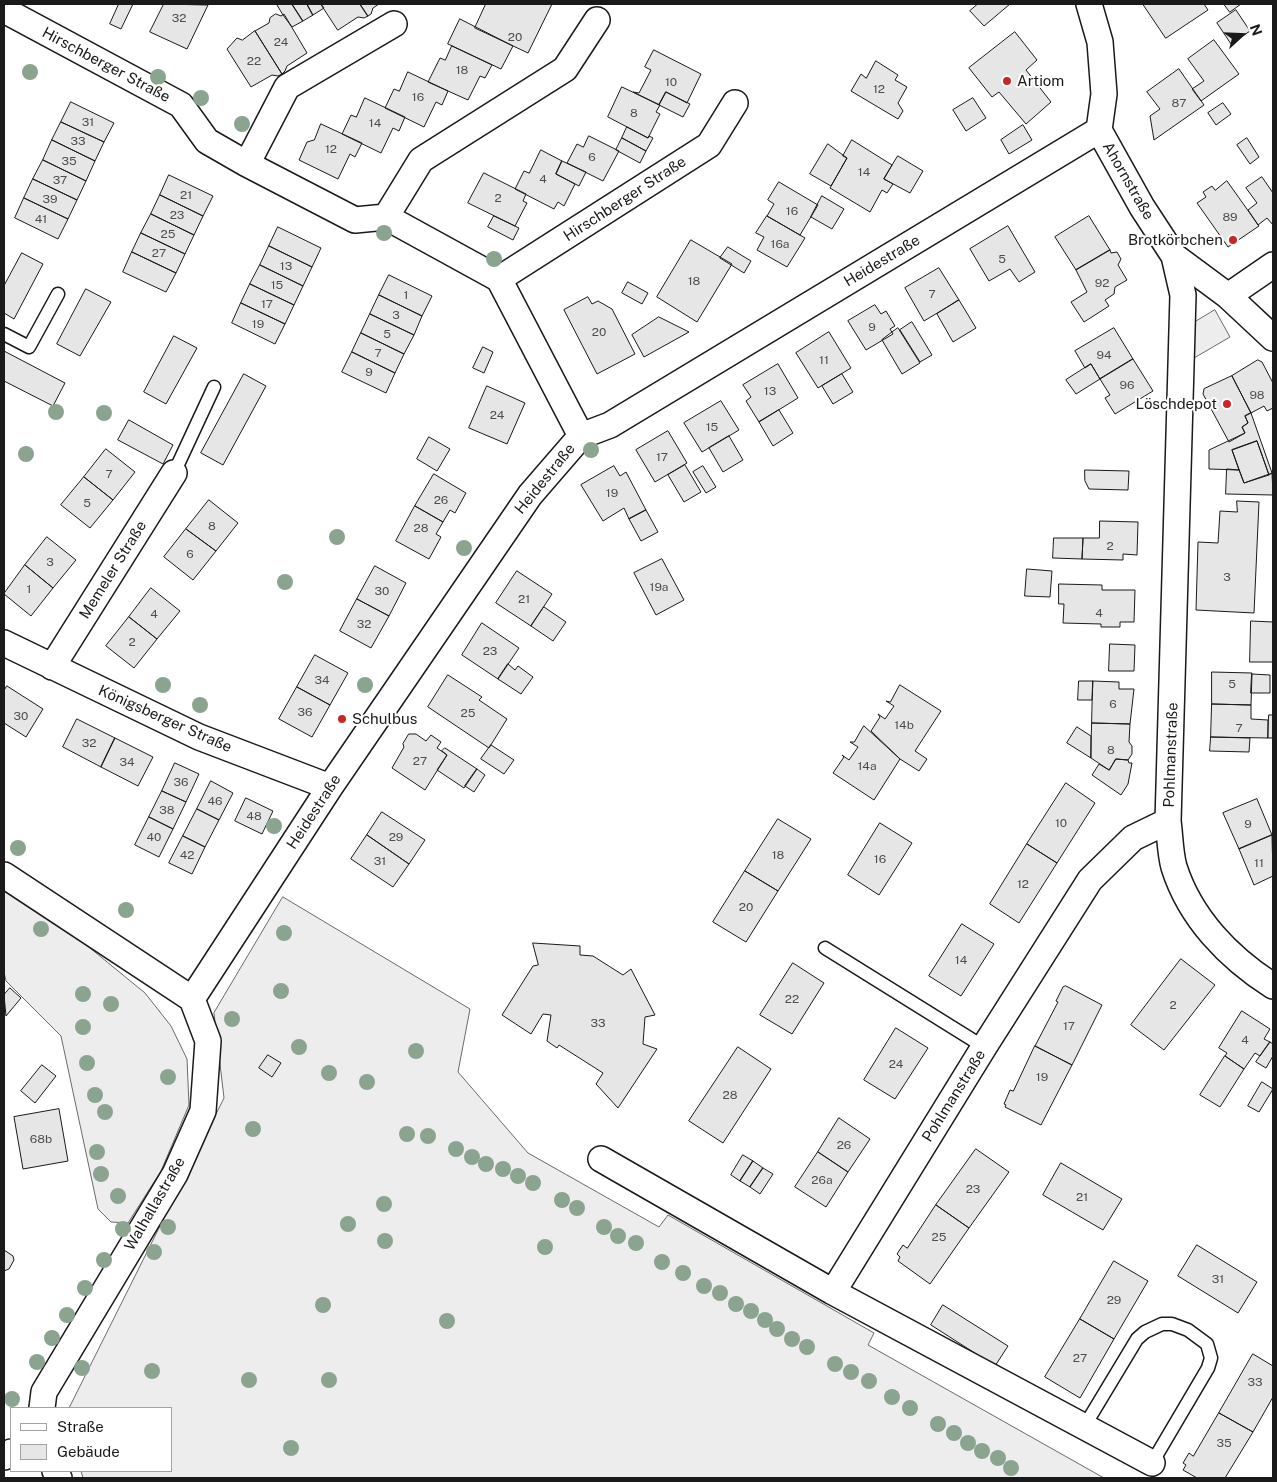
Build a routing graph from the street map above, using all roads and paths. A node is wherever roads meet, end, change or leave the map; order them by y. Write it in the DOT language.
graph roads {
  1 [pos="1089,4"];
  2 [pos="4,10"];
  3 [pos="596,20"];
  4 [pos="394,24"];
  5 [pos="735,103"];
  6 [pos="1099,130"];
  7 [pos="247,164"];
  8 [pos="386,217"];
  9 [pos="1174,256"];
  10 [pos="1273,265"];
  11 [pos="499,279"];
  12 [pos="58,294"];
  13 [pos="1228,296"];
  14 [pos="4,334"];
  15 [pos="1273,338"];
  16 [pos="214,387"];
  17 [pos="581,436"];
  18 [pos="174,473"];
  19 [pos="4,643"];
  20 [pos="52,667"];
  21 [pos="330,786"];
  22 [pos="1168,821"];
  23 [pos="4,875"];
  24 [pos="825,948"];
  25 [pos="1273,986"];
  26 [pos="192,999"];
  27 [pos="984,1047"];
  28 [pos="601,1159"];
  29 [pos="833,1292"];
  30 [pos="42,1407"];
  31 [pos="1084,1427"];
  32 [pos="1152,1463"];
  1 -- 6 [label="street, Ahornstraße"];
  2 -- 7 [label="street, Hirschberger Straße"];
  3 -- 8 [label="street"];
  4 -- 7 [label="street"];
  5 -- 11 [label="street, Hirschberger Straße"];
  6 -- 9 [label="street, Ahornstraße"];
  6 -- 17 [label="street, Heidestraße"];
  7 -- 8 [label="street, Hirschberger Straße"];
  8 -- 11 [label="street"];
  9 -- 13 [label="street, Ahornstraße"];
  9 -- 22 [label="street, Pohlmanstraße"];
  10 -- 13 [label="street"];
  11 -- 17 [label="street"];
  12 -- 14 [label="lane"];
  13 -- 15 [label="street, Ahornstraße"];
  16 -- 18 [label="lane"];
  17 -- 21 [label="street, Heidestraße"];
  18 -- 20 [label="street, Memeler Straße"];
  19 -- 20 [label="street, Königsberger Straße"];
  20 -- 21 [label="street, Königsberger Straße"];
  21 -- 26 [label="street, Heidestraße"];
  22 -- 25 [label="street"];
  22 -- 27 [label="street, Pohlmanstraße"];
  23 -- 26 [label="street"];
  24 -- 27 [label="lane"];
  26 -- 30 [label="street, Walhallastraße"];
  27 -- 29 [label="street, Pohlmanstraße"];
  28 -- 29 [label="street"];
  29 -- 31 [label="street"];
  31 -- 32 [label="street"];
  31 -- 32 [label="lane"];
}
